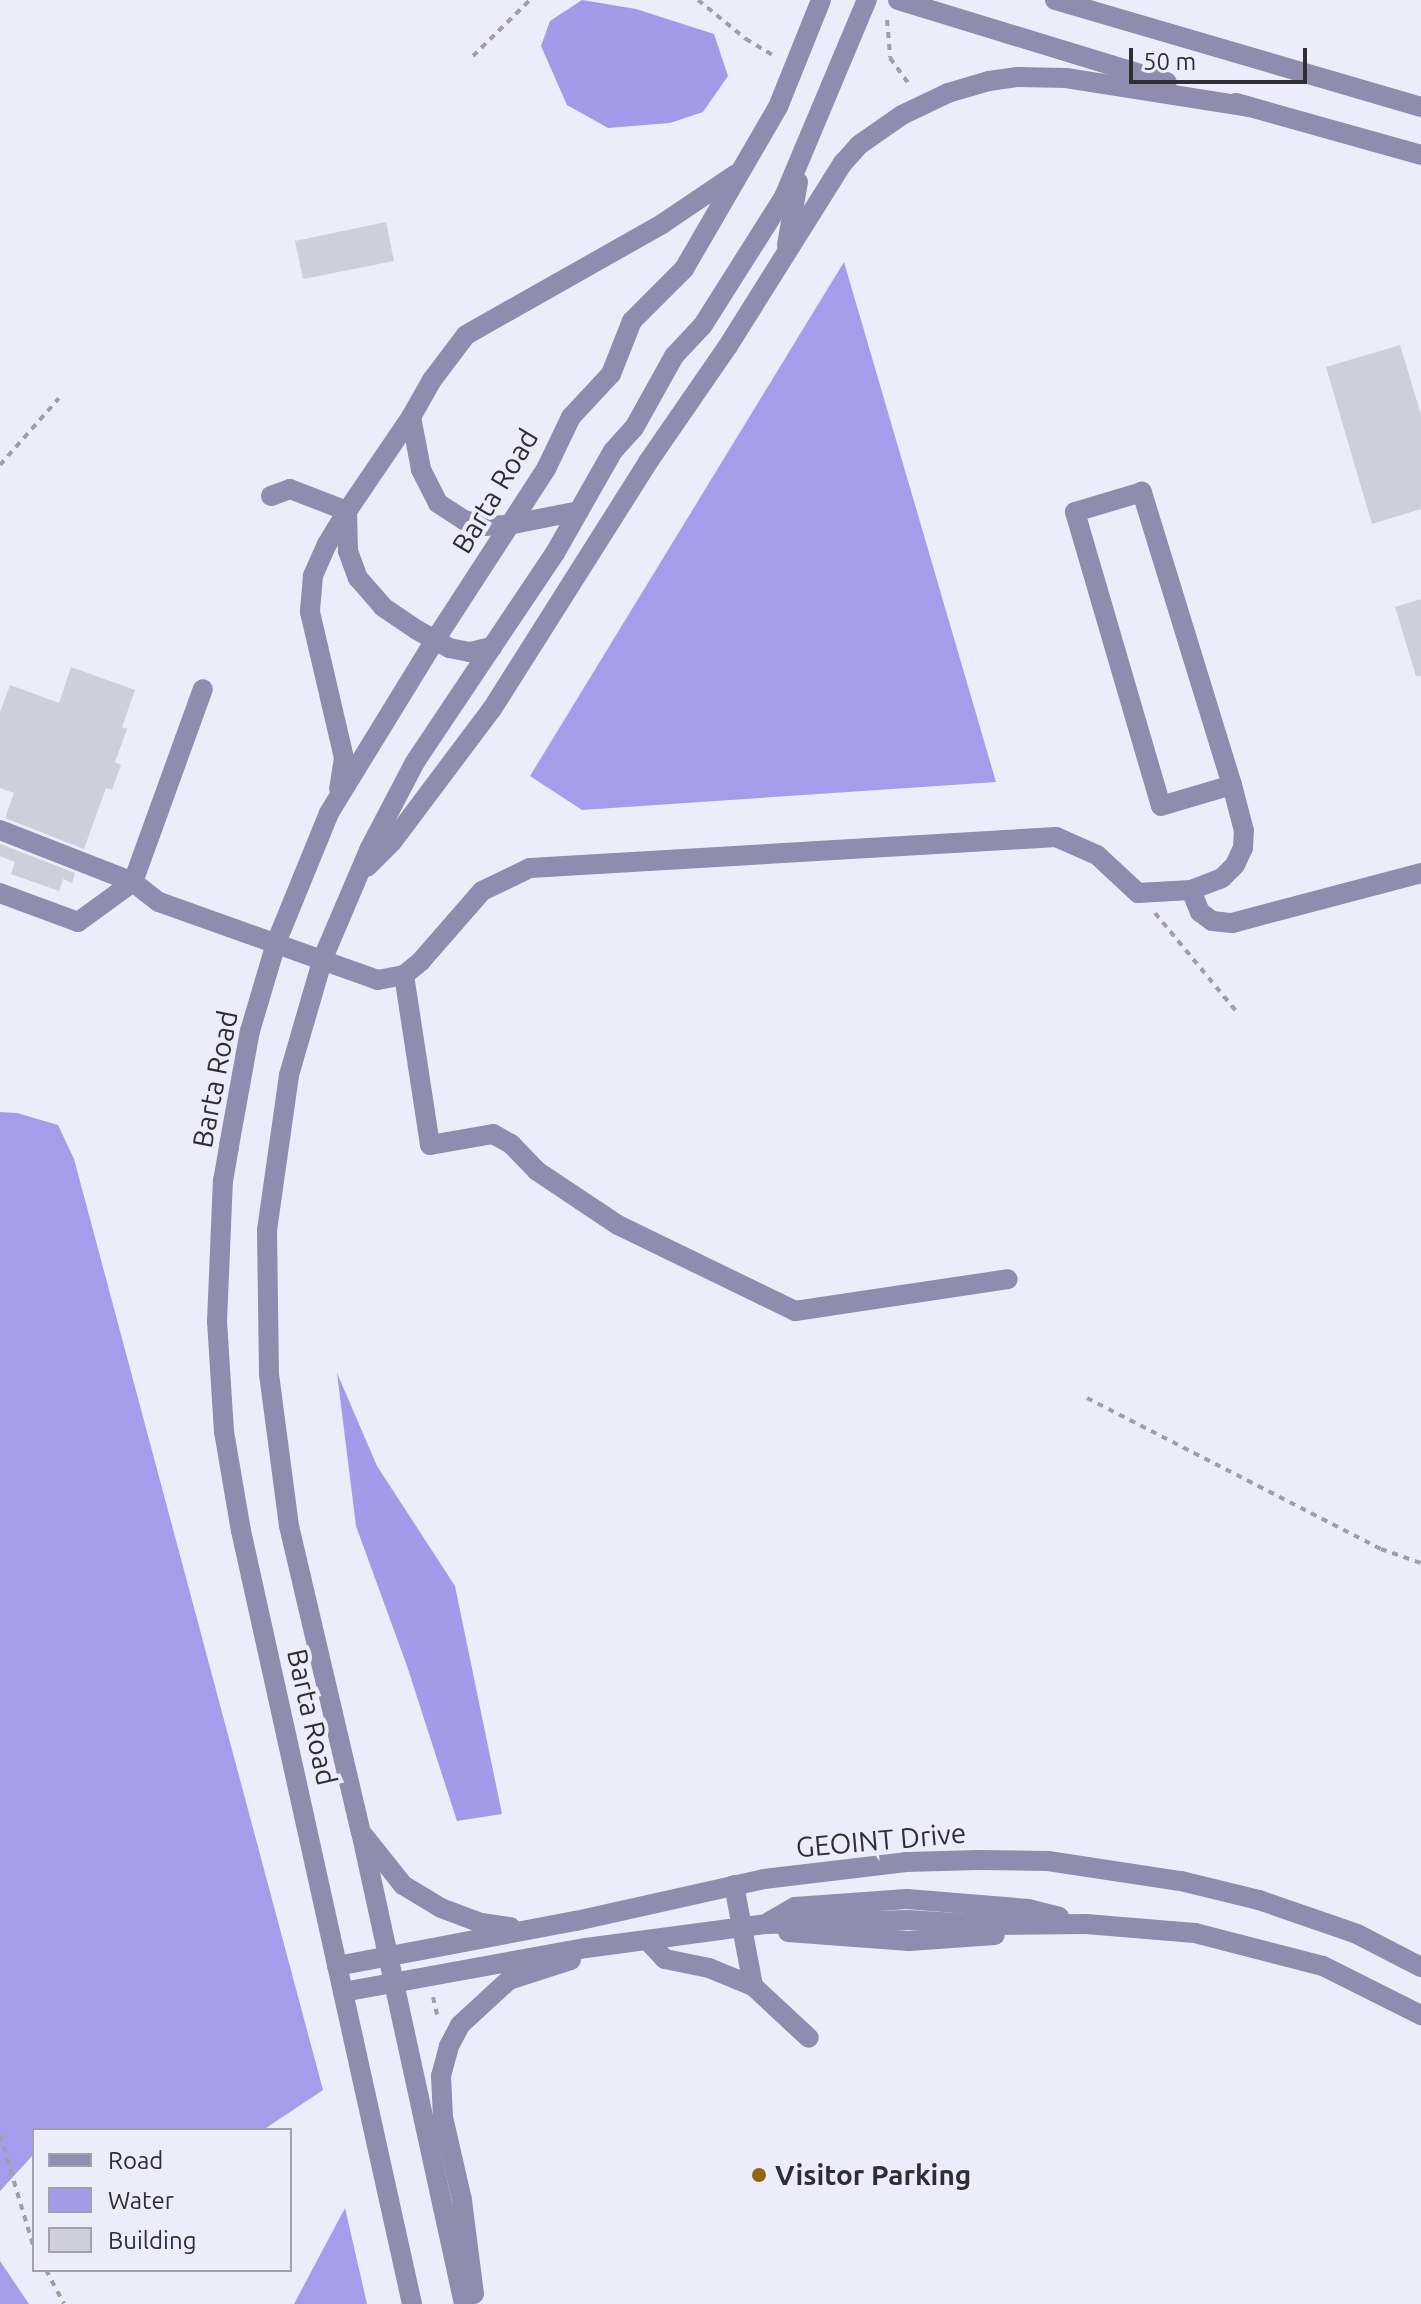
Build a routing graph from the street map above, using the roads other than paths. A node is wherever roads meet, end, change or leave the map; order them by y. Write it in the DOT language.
graph roads {
  1 [pos="821,0"];
  2 [pos="867,0"];
  3 [pos="898,0"];
  4 [pos="1055,0"];
  5 [pos="1249,107"];
  6 [pos="1421,107"];
  7 [pos="802,153"];
  8 [pos="1421,155"];
  9 [pos="742,169"];
  10 [pos="784,257"];
  11 [pos="411,417"];
  12 [pos="271,496"];
  13 [pos="347,511"];
  14 [pos="579,511"];
  15 [pos="508,525"];
  16 [pos="435,640"];
  17 [pos="492,647"];
  18 [pos="203,689"];
  19 [pos="1232,785"];
  20 [pos="338,798"];
  21 [pos="0,830"];
  22 [pos="1421,873"];
  23 [pos="358,877"];
  24 [pos="133,882"];
  25 [pos="1191,890"];
  26 [pos="0,893"];
  27 [pos="276,943"];
  28 [pos="323,958"];
  29 [pos="404,975"];
  30 [pos="1008,1279"];
  31 [pos="361,1833"];
  32 [pos="734,1885"];
  33 [pos="766,1924"];
  34 [pos="1086,1924"];
  35 [pos="741,1927"];
  36 [pos="535,1929"];
  37 [pos="647,1940"];
  38 [pos="596,1947"];
  39 [pos="388,1957"];
  40 [pos="337,1966"];
  41 [pos="1421,1967"];
  42 [pos="394,1982"];
  43 [pos="753,1986"];
  44 [pos="343,1992"];
  45 [pos="1421,2015"];
  46 [pos="809,2038"];
  47 [pos="412,2304"];
  48 [pos="464,2304"];
  49 [pos="475,2304"];
  1 -- 9 [label="street, Barta Road"];
  2 -- 7 [label="street, Barta Road"];
  3 -- 5 [label="street"];
  4 -- 6 [label="street"];
  5 -- 8 [label="street"];
  5 -- 10 [label="street"];
  7 -- 10 [label="street"];
  7 -- 14 [label="street, Barta Road"];
  9 -- 11 [label="street"];
  9 -- 15 [label="street, Barta Road"];
  10 -- 23 [label="street"];
  11 -- 13 [label="street"];
  11 -- 15 [label="street"];
  12 -- 13 [label="street"];
  13 -- 16 [label="street"];
  13 -- 20 [label="street"];
  14 -- 15 [label="street"];
  14 -- 17 [label="street, Barta Road"];
  15 -- 16 [label="street, Barta Road"];
  16 -- 17 [label="street"];
  16 -- 20 [label="street, Barta Road"];
  17 -- 23 [label="street, Barta Road"];
  18 -- 24 [label="street"];
  19 -- 19 [label="street"];
  19 -- 25 [label="street"];
  20 -- 27 [label="street, Barta Road"];
  21 -- 24 [label="street"];
  22 -- 25 [label="street"];
  23 -- 28 [label="street, Barta Road"];
  24 -- 26 [label="street"];
  24 -- 27 [label="street"];
  25 -- 29 [label="street"];
  27 -- 28 [label="street"];
  27 -- 40 [label="street, Barta Road"];
  28 -- 29 [label="street"];
  28 -- 31 [label="street, Barta Road"];
  29 -- 30 [label="street"];
  31 -- 36 [label="street"];
  31 -- 39 [label="street, Barta Road"];
  32 -- 35 [label="street"];
  32 -- 36 [label="street, GEOINT Drive"];
  32 -- 41 [label="street, GEOINT Drive"];
  33 -- 34 [label="street"];
  33 -- 34 [label="street"];
  33 -- 35 [label="street"];
  34 -- 45 [label="street"];
  35 -- 37 [label="street"];
  35 -- 43 [label="street"];
  36 -- 39 [label="street, GEOINT Drive"];
  37 -- 38 [label="street"];
  37 -- 43 [label="street"];
  38 -- 42 [label="street"];
  38 -- 49 [label="street"];
  39 -- 40 [label="street, GEOINT Drive"];
  39 -- 42 [label="street, Barta Road"];
  40 -- 44 [label="street, Barta Road"];
  42 -- 44 [label="street"];
  42 -- 48 [label="street, Barta Road"];
  43 -- 46 [label="street"];
  44 -- 47 [label="street, Barta Road"];
}
